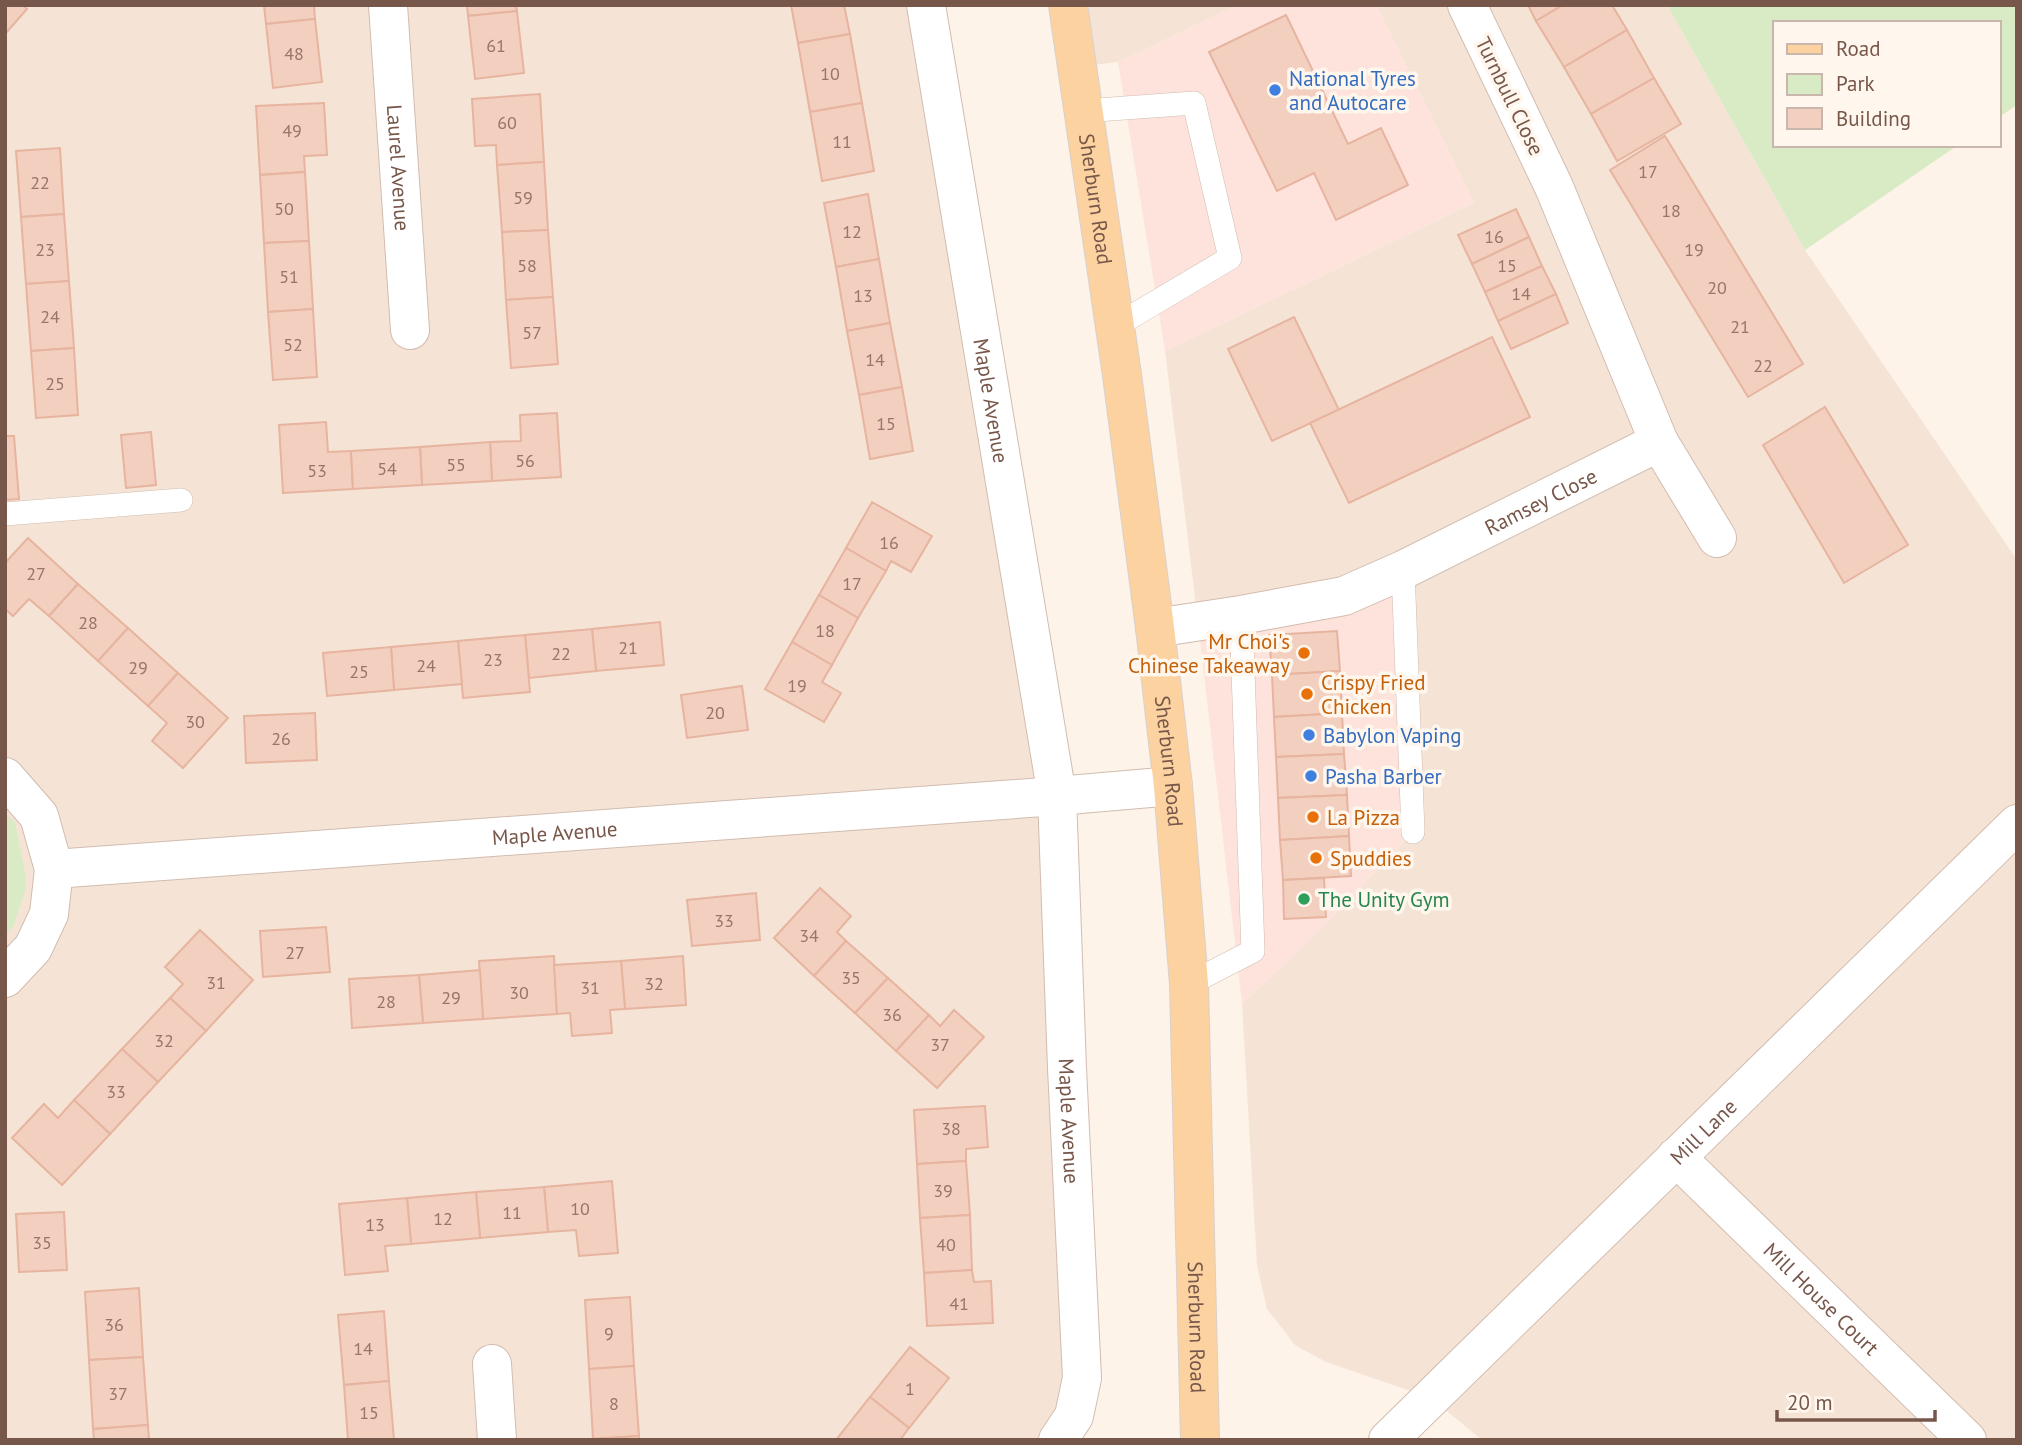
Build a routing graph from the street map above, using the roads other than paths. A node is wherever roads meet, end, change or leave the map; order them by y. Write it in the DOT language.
graph roads {
  1 [pos="388,5"];
  2 [pos="926,5"];
  3 [pos="1068,5"];
  4 [pos="1467,5"];
  5 [pos="1083,111"];
  6 [pos="1114,327"];
  7 [pos="410,330"];
  8 [pos="1659,442"];
  9 [pos="181,500"];
  10 [pos="5,514"];
  11 [pos="1717,538"];
  12 [pos="1403,570"];
  13 [pos="1241,615"];
  14 [pos="1155,628"];
  15 [pos="5,777"];
  16 [pos="1173,786"];
  17 [pos="1057,796"];
  18 [pos="2017,824"];
  19 [pos="1413,832"];
  20 [pos="54,869"];
  21 [pos="5,978"];
  22 [pos="1189,984"];
  23 [pos="1676,1157"];
  24 [pos="492,1364"];
  25 [pos="497,1440"];
  26 [pos="1058,1440"];
  27 [pos="1200,1440"];
  28 [pos="1388,1440"];
  29 [pos="1967,1440"];
  1 -- 7 [label="street, Laurel Avenue"];
  2 -- 17 [label="street, Maple Avenue"];
  3 -- 5 [label="main road, Sherburn Road"];
  4 -- 8 [label="street, Turnbull Close"];
  5 -- 6 [label="main road, Sherburn Road"];
  5 -- 6 [label="lane"];
  6 -- 14 [label="main road, Sherburn Road"];
  8 -- 11 [label="street"];
  8 -- 12 [label="street, Ramsey Close"];
  9 -- 10 [label="lane"];
  12 -- 13 [label="street, Ramsey Close"];
  12 -- 19 [label="lane"];
  13 -- 14 [label="street, Ramsey Close"];
  13 -- 22 [label="lane"];
  14 -- 16 [label="main road, Sherburn Road"];
  15 -- 20 [label="street"];
  16 -- 17 [label="street, Maple Avenue"];
  16 -- 22 [label="main road, Sherburn Road"];
  17 -- 20 [label="street, Maple Avenue"];
  17 -- 26 [label="street, Maple Avenue"];
  18 -- 23 [label="street, Mill Lane"];
  20 -- 21 [label="street"];
  22 -- 27 [label="main road, Sherburn Road"];
  23 -- 28 [label="street, Mill Lane"];
  23 -- 29 [label="street, Mill House Court"];
  24 -- 25 [label="street"];
}
